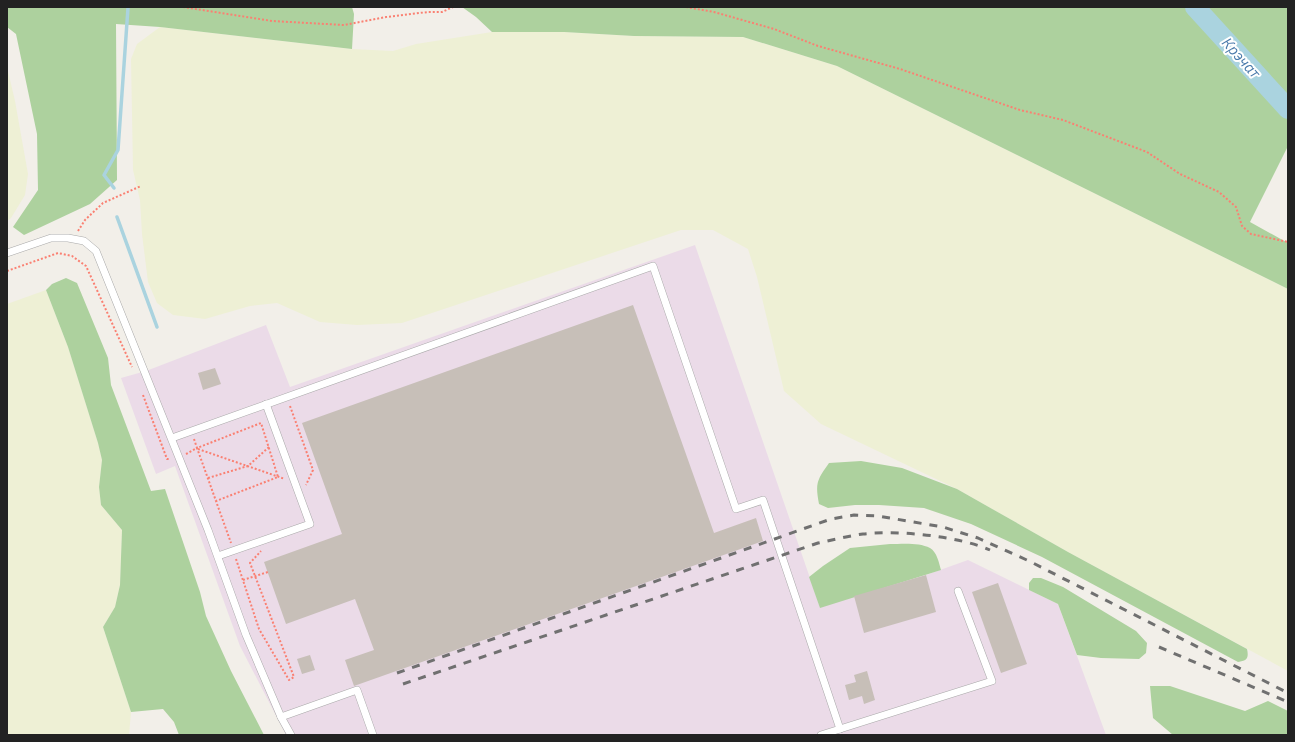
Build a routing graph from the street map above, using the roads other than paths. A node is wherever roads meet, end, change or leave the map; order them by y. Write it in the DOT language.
graph roads {
  1 [pos="7,253"];
  2 [pos="266,404"];
  3 [pos="172,438"];
  4 [pos="218,556"];
  5 [pos="958,590"];
  6 [pos="281,717"];
  7 [pos="840,729"];
  8 [pos="291,735"];
  9 [pos="373,735"];
  10 [pos="821,735"];
  1 -- 3 [label="lane"];
  2 -- 3 [label="lane"];
  2 -- 4 [label="lane"];
  2 -- 7 [label="lane"];
  3 -- 4 [label="lane"];
  4 -- 6 [label="lane"];
  5 -- 7 [label="lane"];
  6 -- 8 [label="lane"];
  6 -- 9 [label="lane"];
  7 -- 10 [label="lane"];
}
